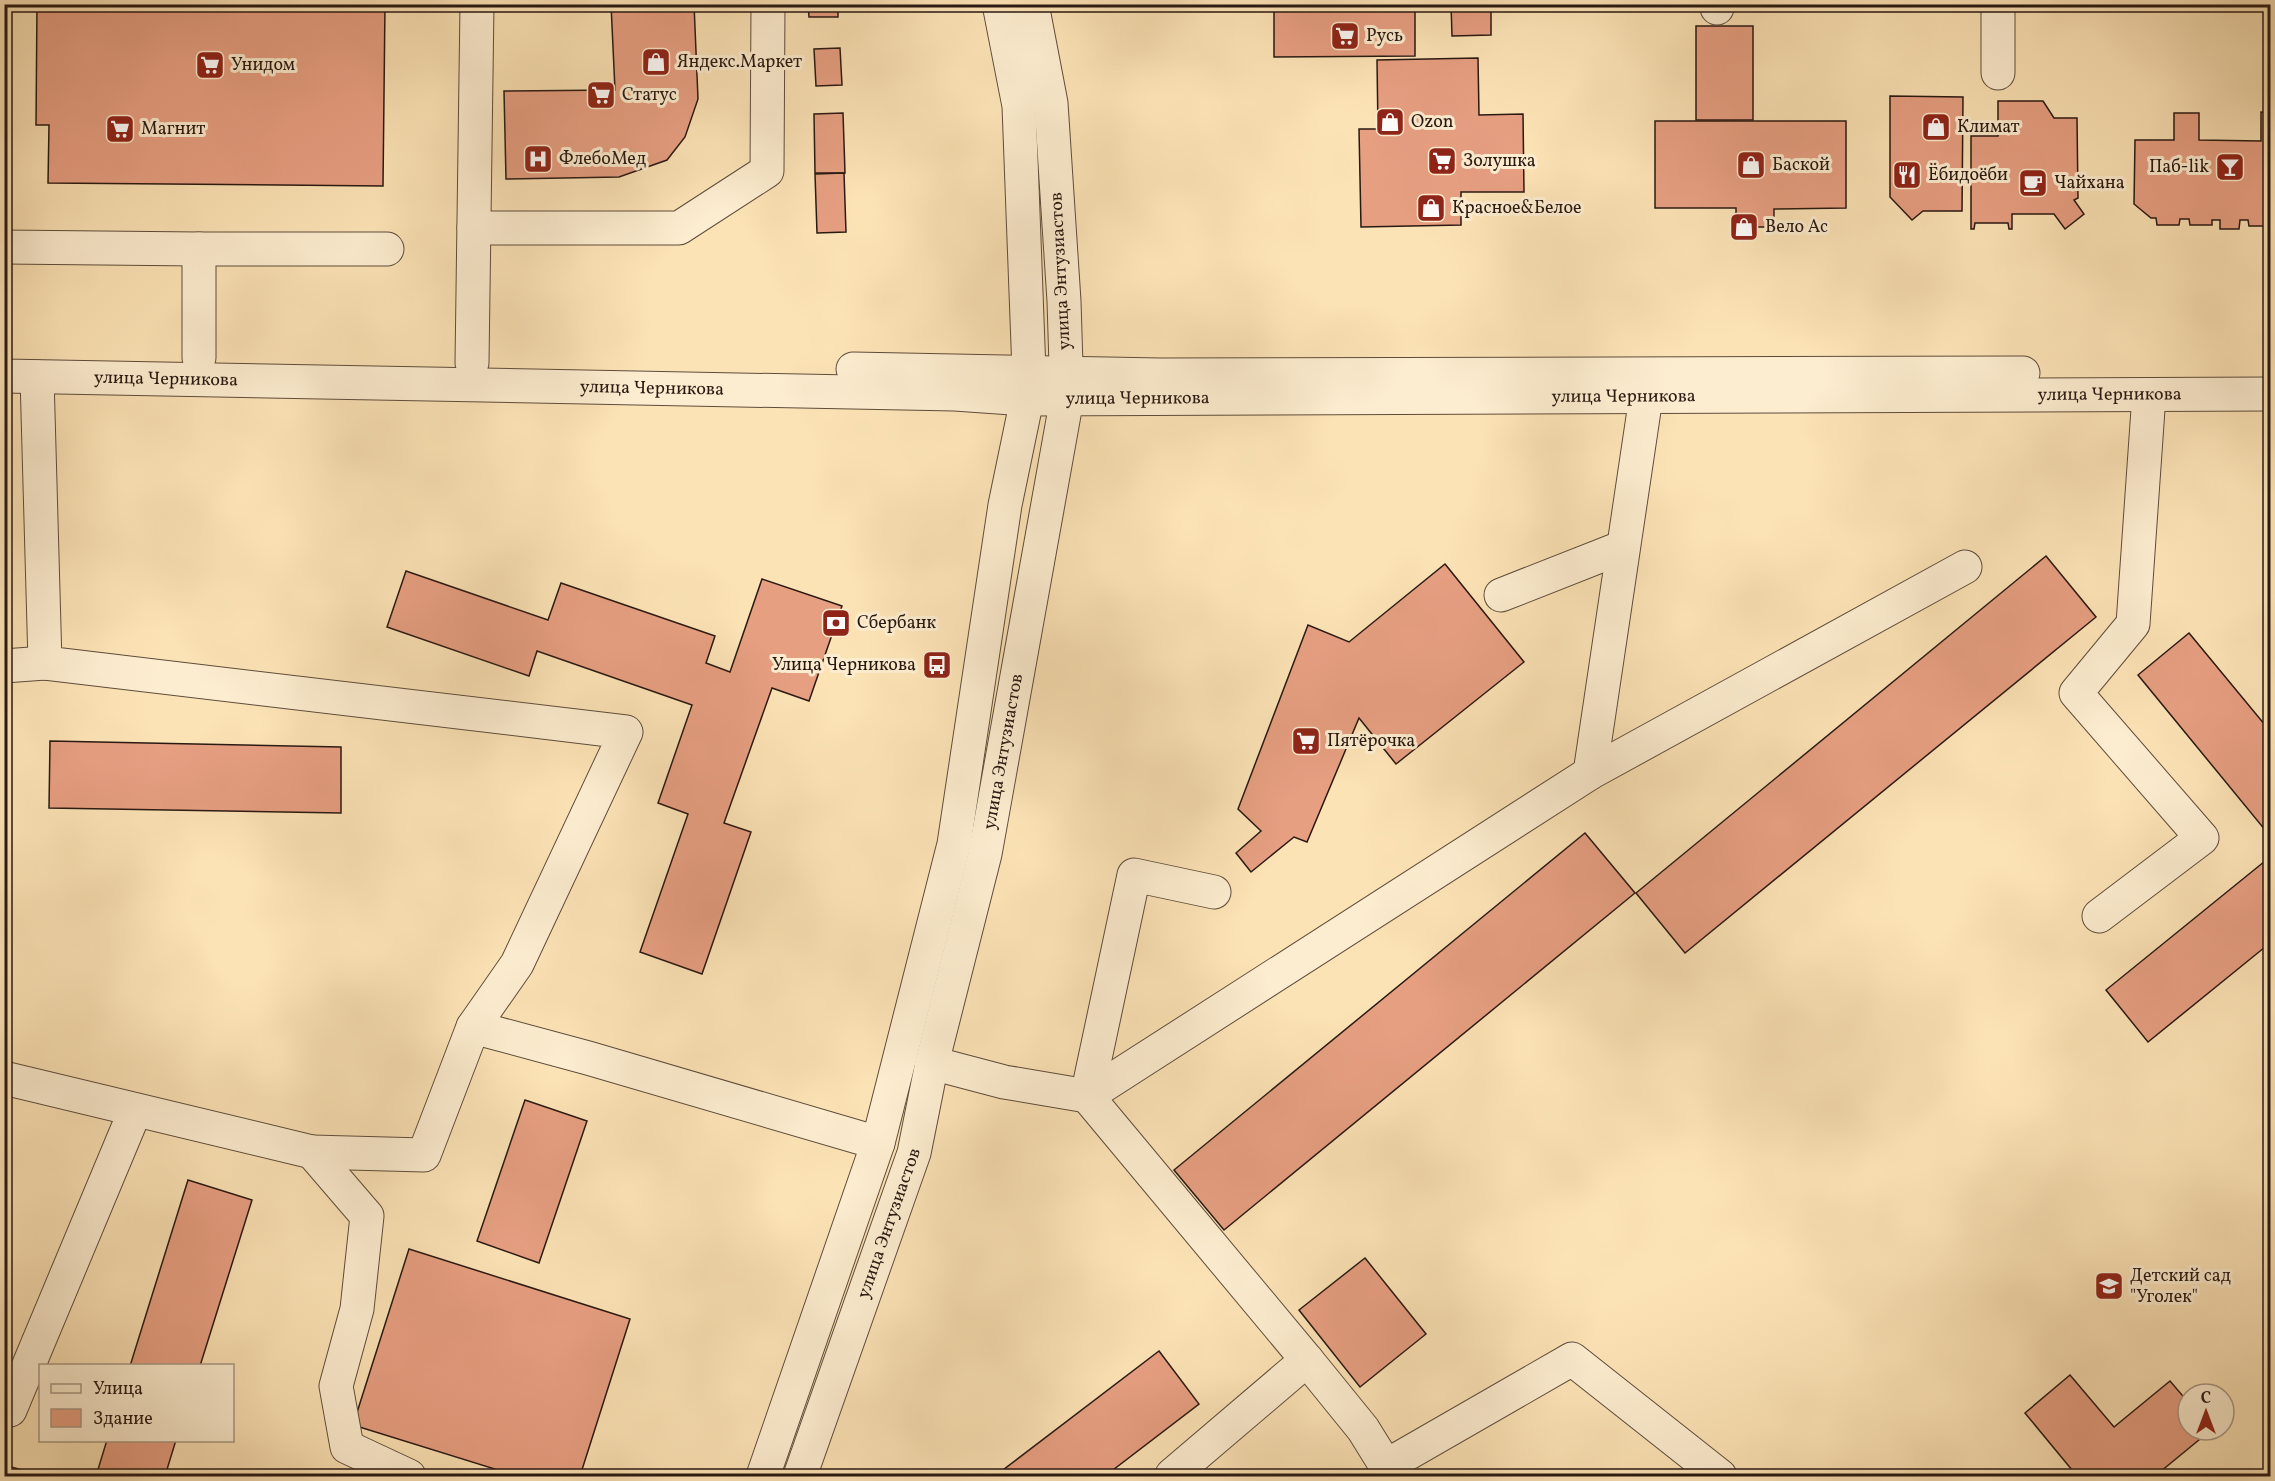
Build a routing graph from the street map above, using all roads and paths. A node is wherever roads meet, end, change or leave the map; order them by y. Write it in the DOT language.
graph roads {
  1 [pos="477,4"];
  2 [pos="768,4"];
  3 [pos="999,4"];
  4 [pos="1032,4"];
  5 [pos="1998,4"];
  6 [pos="1998,73"];
  7 [pos="474,228"];
  8 [pos="4,246"];
  9 [pos="199,249"];
  10 [pos="387,249"];
  11 [pos="4,355"];
  12 [pos="199,358"];
  13 [pos="472,363"];
  14 [pos="2271,373"];
  15 [pos="4,376"];
  16 [pos="37,377"];
  17 [pos="1028,385"];
  18 [pos="1066,386"];
  19 [pos="2271,394"];
  20 [pos="2149,395"];
  21 [pos="1646,397"];
  22 [pos="1623,547"];
  23 [pos="1965,567"];
  24 [pos="1501,596"];
  25 [pos="45,663"];
  26 [pos="4,666"];
  27 [pos="1590,773"];
  28 [pos="1214,892"];
  29 [pos="2100,916"];
  30 [pos="473,1027"];
  31 [pos="932,1064"];
  32 [pos="4,1078"];
  33 [pos="1087,1096"];
  34 [pos="135,1111"];
  35 [pos="878,1143"];
  36 [pos="312,1152"];
  37 [pos="1307,1360"];
  38 [pos="4,1409"];
  39 [pos="403,1476"];
  40 [pos="763,1476"];
  41 [pos="800,1476"];
  42 [pos="1174,1476"];
  43 [pos="1720,1476"];
  1 -- 7 [label="street"];
  2 -- 7 [label="street"];
  3 -- 17 [label="street"];
  4 -- 18 [label="street, улица Энтузиастов"];
  5 -- 6 [label="street"];
  7 -- 13 [label="street"];
  8 -- 9 [label="street"];
  9 -- 10 [label="street"];
  9 -- 12 [label="street"];
  11 -- 12 [label="street, улица Черникова"];
  12 -- 13 [label="street, улица Черникова"];
  13 -- 17 [label="street, улица Черникова"];
  14 -- 18 [label="street, улица Черникова"];
  15 -- 16 [label="street, улица Черникова"];
  16 -- 17 [label="street, улица Черникова"];
  16 -- 25 [label="street"];
  17 -- 18 [label="street, улица Черникова"];
  17 -- 35 [label="street"];
  18 -- 21 [label="street, улица Черникова"];
  18 -- 31 [label="street, улица Энтузиастов"];
  19 -- 20 [label="street, улица Черникова"];
  20 -- 21 [label="street, улица Черникова"];
  20 -- 29 [label="street"];
  21 -- 22 [label="street"];
  22 -- 24 [label="street"];
  22 -- 27 [label="street"];
  23 -- 27 [label="street"];
  25 -- 26 [label="street"];
  25 -- 30 [label="street"];
  27 -- 33 [label="street"];
  28 -- 33 [label="street"];
  30 -- 35 [label="street"];
  30 -- 36 [label="street"];
  31 -- 33 [label="street"];
  31 -- 41 [label="street, улица Энтузиастов"];
  32 -- 34 [label="street"];
  33 -- 37 [label="street"];
  34 -- 36 [label="street"];
  34 -- 38 [label="street"];
  35 -- 40 [label="street"];
  36 -- 39 [label="street"];
  37 -- 42 [label="street"];
  37 -- 43 [label="street"];
}
